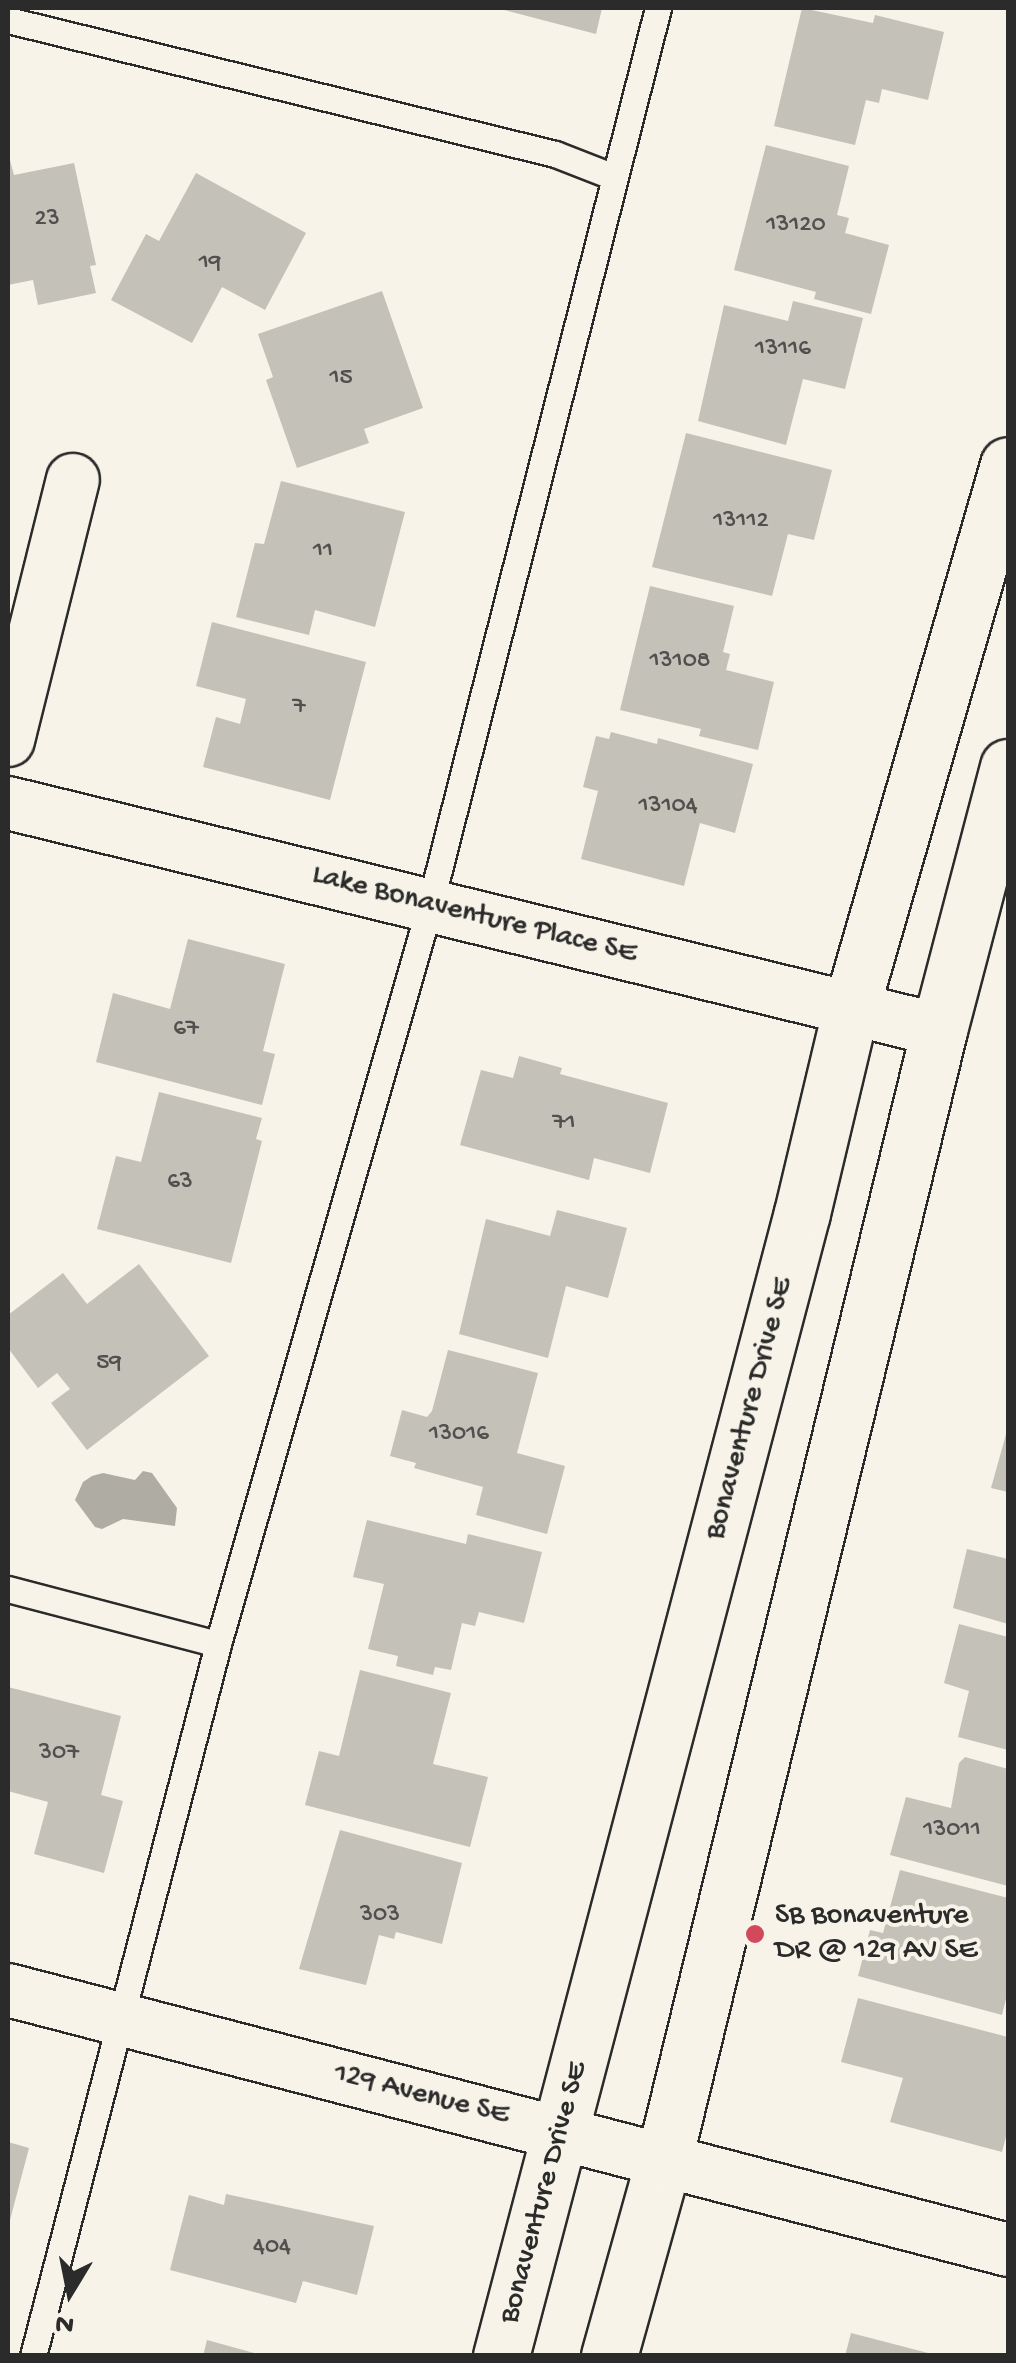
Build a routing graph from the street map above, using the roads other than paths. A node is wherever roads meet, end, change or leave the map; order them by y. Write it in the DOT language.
graph roads {
  1 [pos="658,8"];
  2 [pos="8,20"];
  3 [pos="614,177"];
  4 [pos="1008,465"];
  5 [pos="73,480"];
  6 [pos="8,740"];
  7 [pos="1008,767"];
  8 [pos="8,803"];
  9 [pos="430,904"];
  10 [pos="851,1008"];
  11 [pos="940,1030"];
  12 [pos="8,1589"];
  13 [pos="218,1644"];
  14 [pos="8,1990"];
  15 [pos="120,2020"];
  16 [pos="562,2132"];
  17 [pos="664,2159"];
  18 [pos="1008,2250"];
  19 [pos="33,2356"];
  20 [pos="502,2356"];
  21 [pos="609,2356"];
  1 -- 3 [label="lane"];
  2 -- 3 [label="lane"];
  3 -- 9 [label="lane"];
  4 -- 10 [label="street, Bonaventure Drive SE"];
  5 -- 6 [label="street"];
  7 -- 11 [label="street"];
  8 -- 9 [label="street, Lake Bonaventure Place SE"];
  9 -- 10 [label="street, Lake Bonaventure Place SE"];
  9 -- 13 [label="lane"];
  10 -- 11 [label="street, Lake Bonaventure Place SE"];
  10 -- 16 [label="street, Bonaventure Drive SE"];
  11 -- 17 [label="street"];
  12 -- 13 [label="lane"];
  13 -- 15 [label="lane"];
  14 -- 15 [label="street, 129 Avenue SE"];
  15 -- 16 [label="street, 129 Avenue SE"];
  15 -- 19 [label="lane"];
  16 -- 17 [label="street, 129 Avenue SE"];
  16 -- 20 [label="street, Bonaventure Drive SE"];
  17 -- 18 [label="street, 129 Avenue SE"];
  17 -- 21 [label="street"];
}
